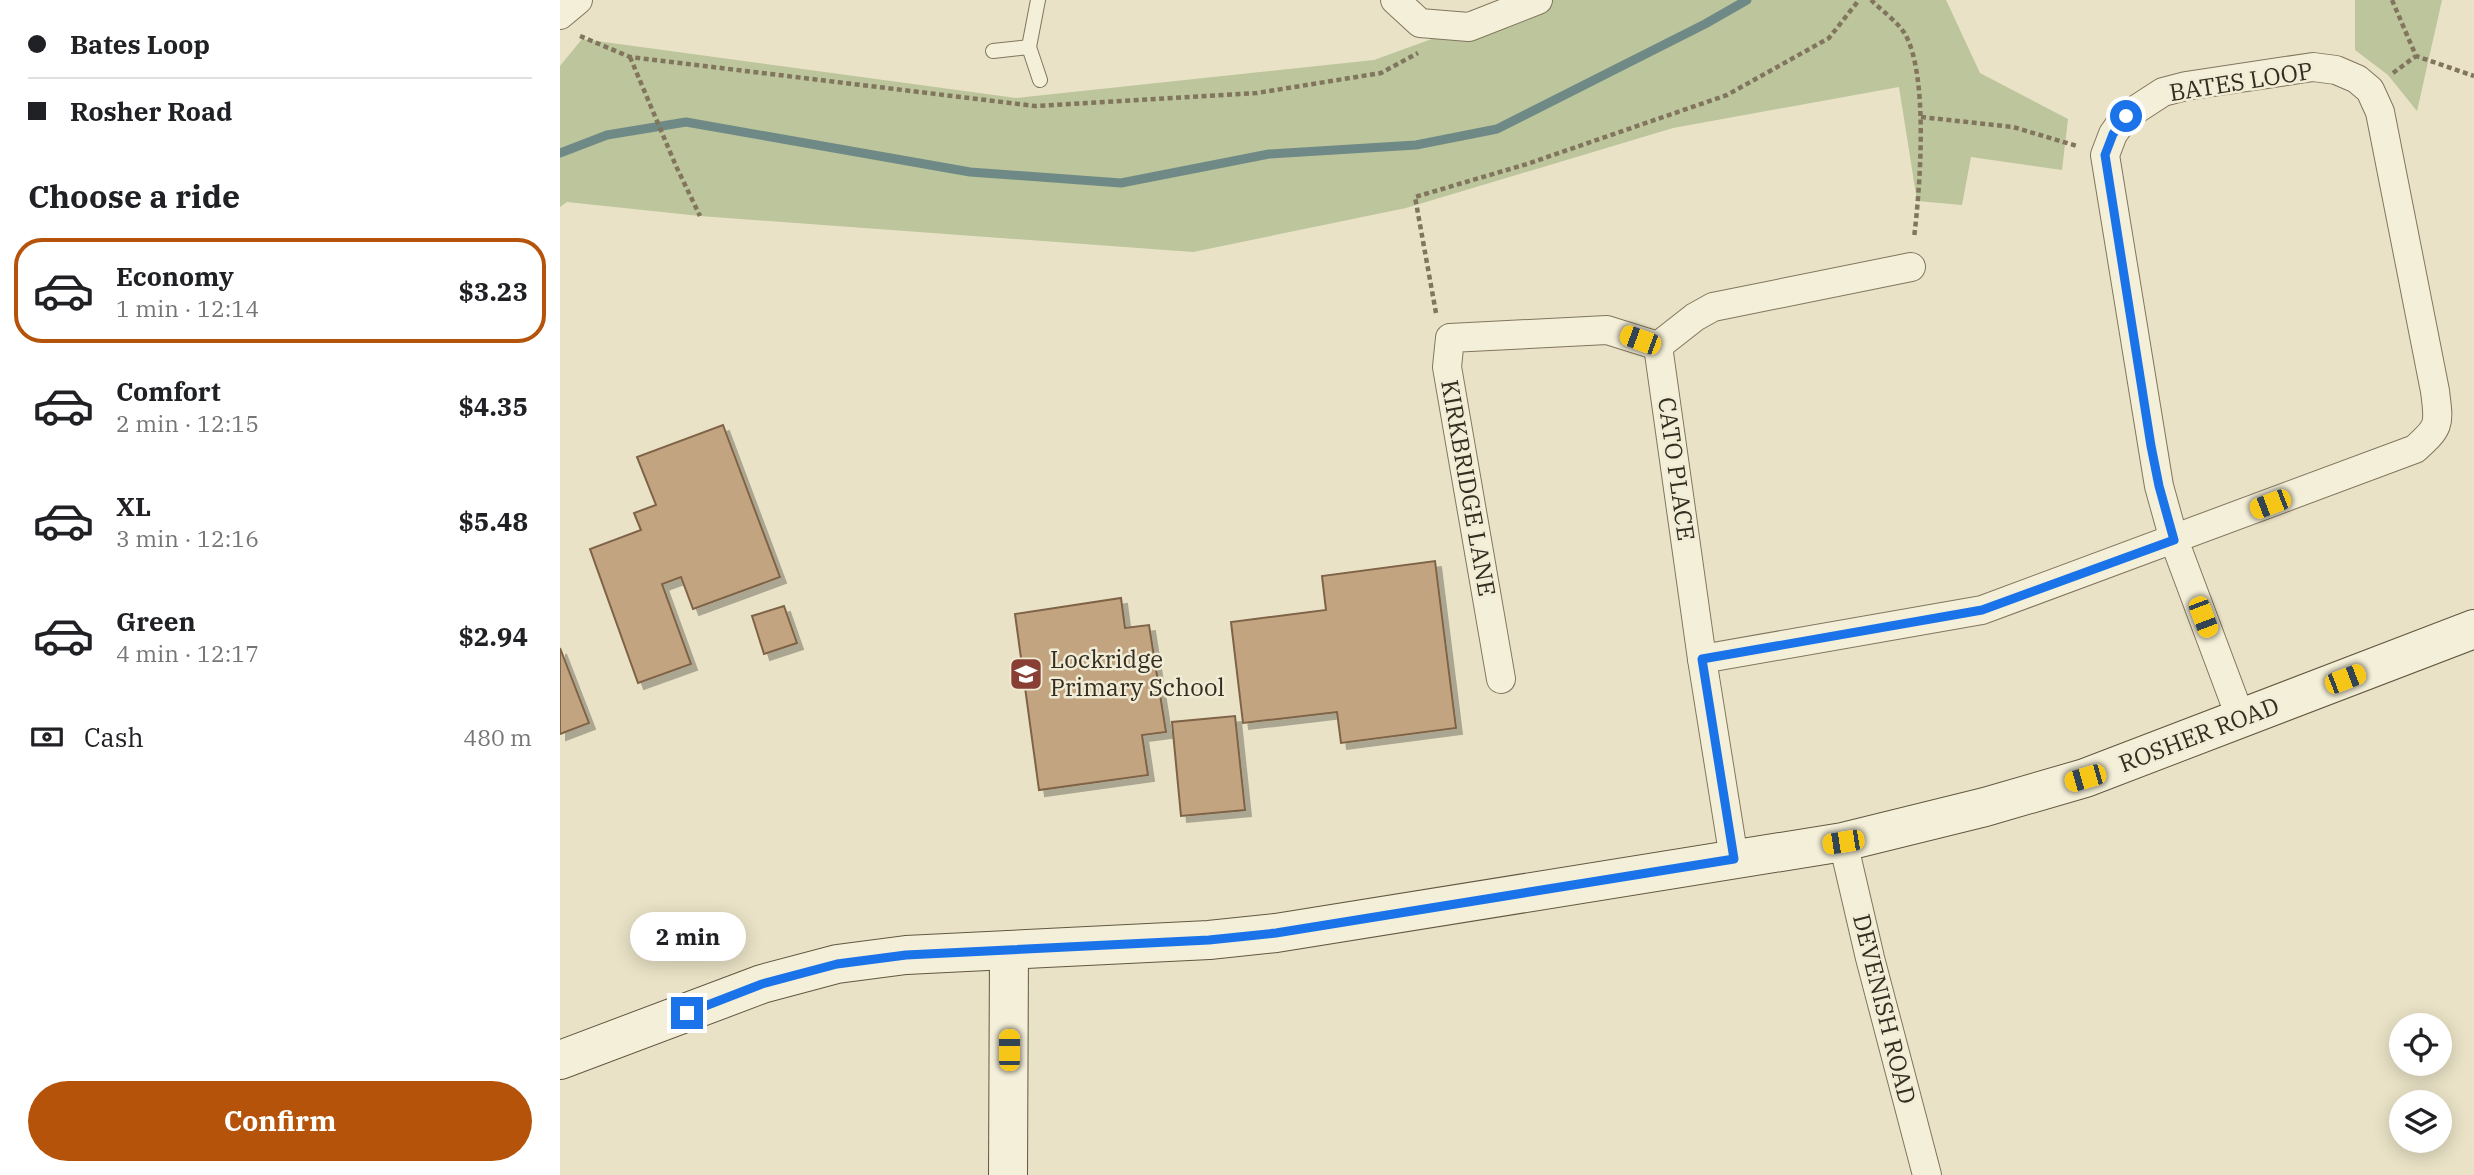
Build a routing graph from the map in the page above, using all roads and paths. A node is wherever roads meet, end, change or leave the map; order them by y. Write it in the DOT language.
graph roads {
  1 [pos="578,0"];
  2 [pos="1038,0"];
  3 [pos="1395,0"];
  4 [pos="1538,0"];
  5 [pos="1859,0"];
  6 [pos="1871,0"];
  7 [pos="2392,0"];
  8 [pos="560,15"];
  9 [pos="1029,47"];
  10 [pos="993,51"];
  11 [pos="630,57"];
  12 [pos="2474,75"];
  13 [pos="1040,80"];
  14 [pos="1921,117"];
  15 [pos="2105,155"];
  16 [pos="700,216"];
  17 [pos="1911,267"];
  18 [pos="1450,338"];
  19 [pos="1658,346"];
  20 [pos="2174,540"];
  21 [pos="2474,629"];
  22 [pos="1702,659"];
  23 [pos="1501,679"];
  24 [pos="2241,719"];
  25 [pos="1843,842"];
  26 [pos="1734,859"];
  27 [pos="1009,950"];
  28 [pos="560,1060"];
  29 [pos="1008,1175"];
  30 [pos="1927,1175"];
  1 -- 8 [label="street"];
  2 -- 9 [label="lane"];
  3 -- 4 [label="street"];
  5 -- 18 [label="path"];
  6 -- 14 [label="path"];
  7 -- 12 [label="path"];
  9 -- 10 [label="lane"];
  9 -- 13 [label="lane"];
  11 -- 16 [label="path"];
  14 -- 15 [label="path"];
  14 -- 17 [label="path"];
  15 -- 20 [label="street"];
  15 -- 20 [label="street, BATES LOOP"];
  17 -- 19 [label="street"];
  18 -- 19 [label="street"];
  18 -- 23 [label="street, KIRKBRIDGE LANE"];
  19 -- 22 [label="street, CATO PLACE"];
  20 -- 22 [label="street, BATES LOOP"];
  20 -- 24 [label="street"];
  21 -- 24 [label="street, ROSHER ROAD"];
  22 -- 26 [label="street, CATO PLACE"];
  24 -- 25 [label="street, ROSHER ROAD"];
  25 -- 26 [label="street, ROSHER ROAD"];
  25 -- 30 [label="street, DEVENISH ROAD"];
  26 -- 27 [label="street, ROSHER ROAD"];
  27 -- 28 [label="street, ROSHER ROAD"];
  27 -- 29 [label="street"];
}
